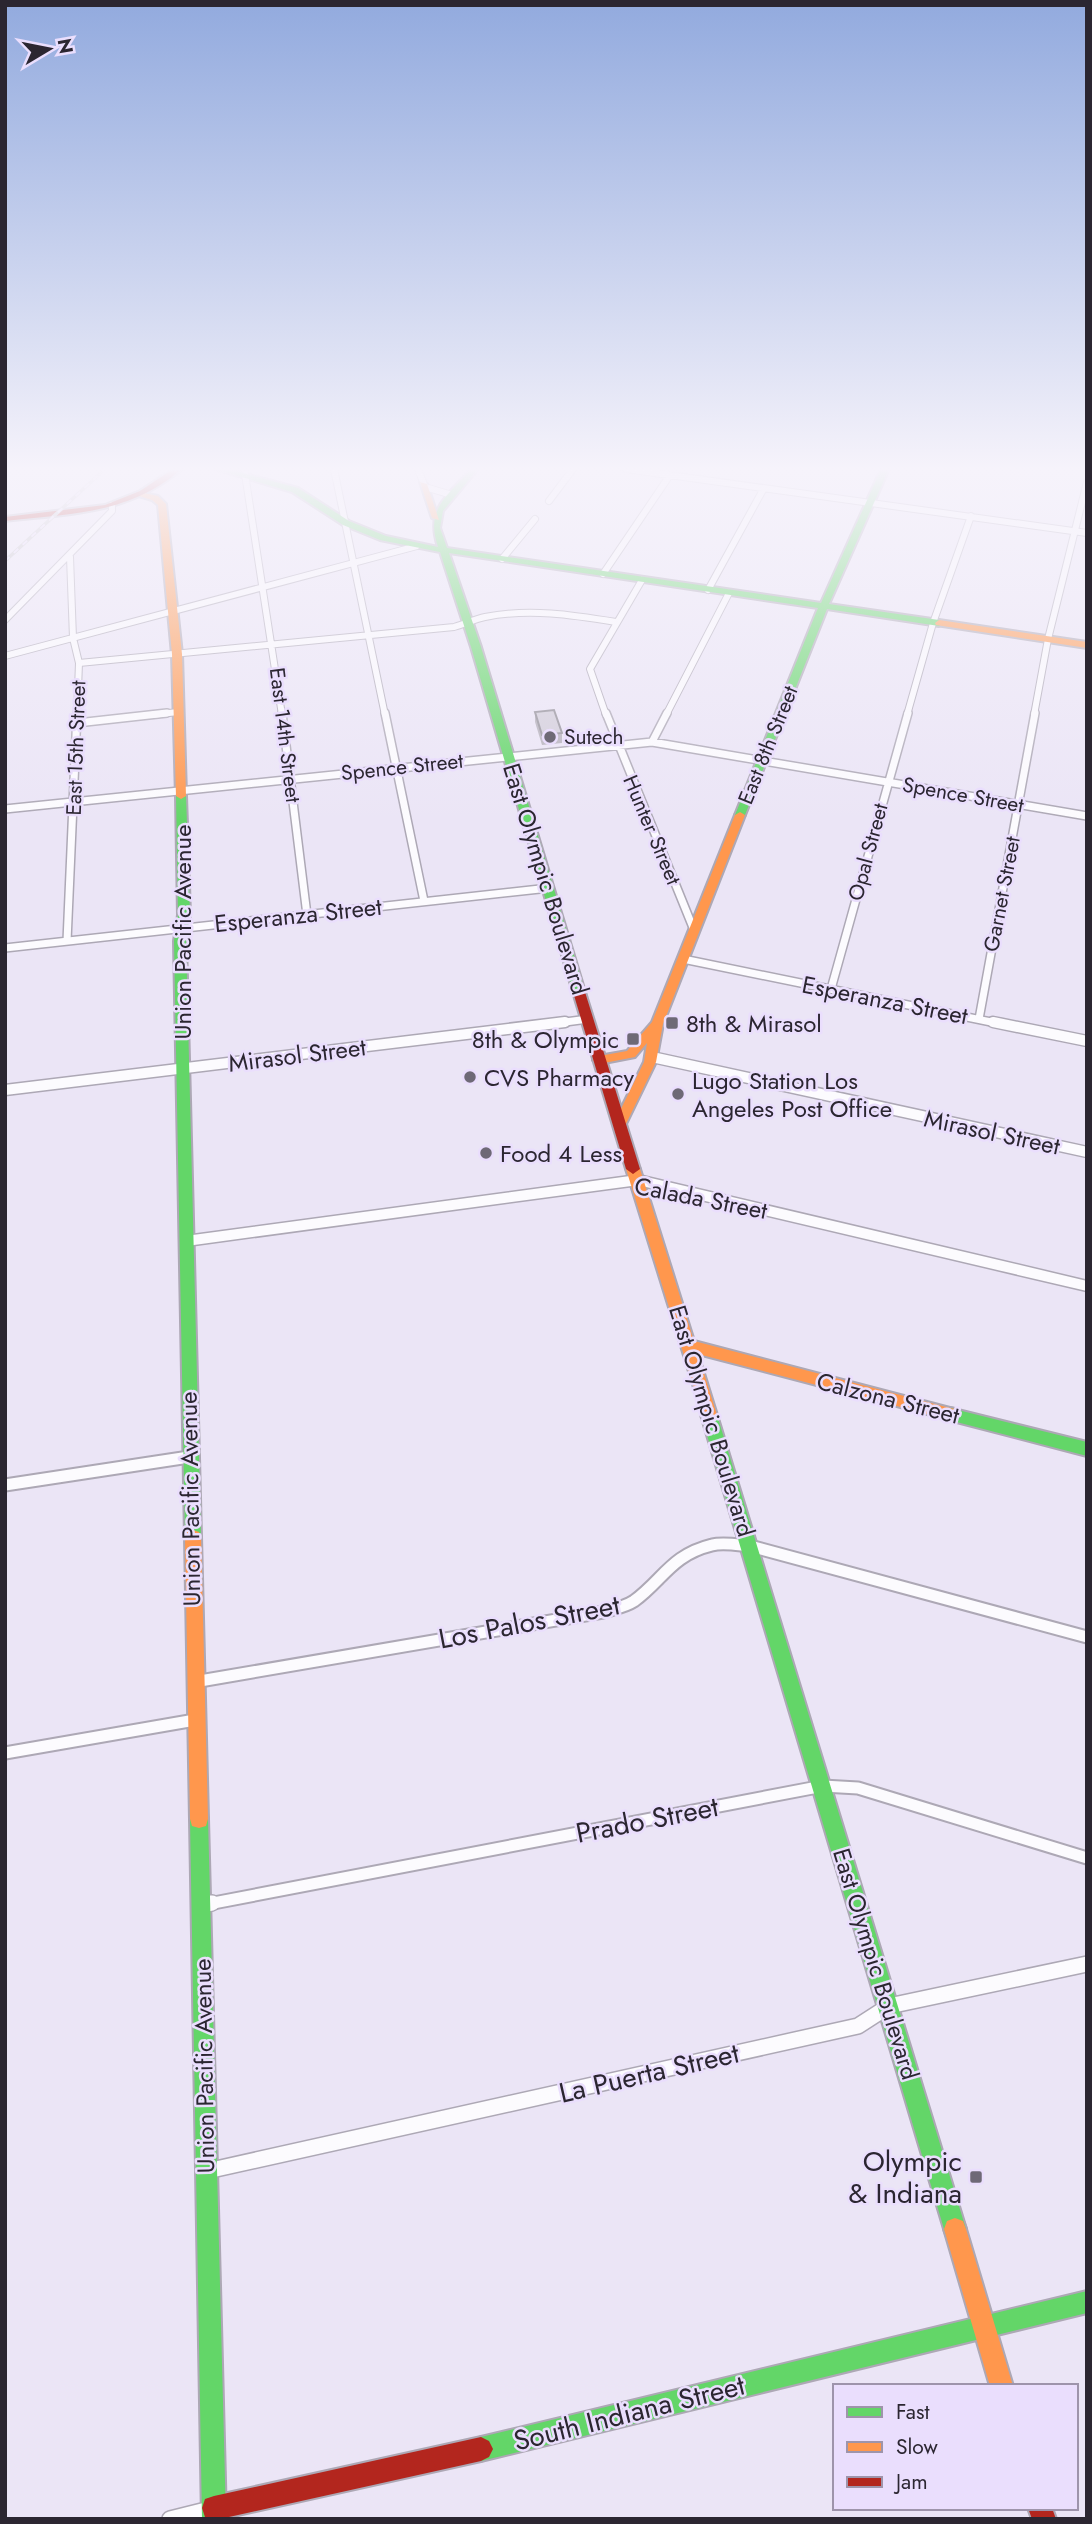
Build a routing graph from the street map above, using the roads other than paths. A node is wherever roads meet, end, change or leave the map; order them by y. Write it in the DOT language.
graph roads {
  1 [pos="39,587"];
  2 [pos="71,587"];
  3 [pos="171,587"];
  4 [pos="263,587"];
  5 [pos="359,587"];
  6 [pos="456,587"];
  7 [pos="638,587"];
  8 [pos="687,587"];
  9 [pos="710,587"];
  10 [pos="832,587"];
  11 [pos="946,587"];
  12 [pos="1061,587"];
  13 [pos="708,590"];
  14 [pos="729,593"];
  15 [pos="823,607"];
  16 [pos="173,610"];
  17 [pos="5,620"];
  18 [pos="616,622"];
  19 [pos="468,623"];
  20 [pos="933,623"];
  21 [pos="368,636"];
  22 [pos="73,638"];
  23 [pos="1048,639"];
  24 [pos="274,645"];
  25 [pos="1087,645"];
  26 [pos="177,654"];
  27 [pos="5,656"];
  28 [pos="79,663"];
  29 [pos="178,712"];
  30 [pos="77,723"];
  31 [pos="652,742"];
  32 [pos="617,745"];
  33 [pos="509,756"];
  34 [pos="762,761"];
  35 [pos="396,768"];
  36 [pos="290,779"];
  37 [pos="887,781"];
  38 [pos="181,790"];
  39 [pos="74,802"];
  40 [pos="1019,804"];
  41 [pos="5,809"];
  42 [pos="1087,816"];
  43 [pos="549,888"];
  44 [pos="424,901"];
  45 [pos="307,915"];
  46 [pos="182,928"];
  47 [pos="694,930"];
  48 [pos="67,940"];
  49 [pos="5,947"];
  50 [pos="683,959"];
  51 [pos="831,989"];
  52 [pos="979,1019"];
  53 [pos="588,1020"];
  54 [pos="657,1024"];
  55 [pos="1087,1041"];
  56 [pos="652,1057"];
  57 [pos="599,1060"];
  58 [pos="182,1069"];
  59 [pos="5,1090"];
  60 [pos="620,1123"];
  61 [pos="1087,1152"];
  62 [pos="638,1180"];
  63 [pos="186,1241"];
  64 [pos="1087,1286"];
  65 [pos="689,1346"];
  66 [pos="1087,1449"];
  67 [pos="189,1457"];
  68 [pos="5,1485"];
  69 [pos="750,1546"];
  70 [pos="1087,1637"];
  71 [pos="194,1682"];
  72 [pos="195,1720"];
  73 [pos="5,1753"];
  74 [pos="822,1786"];
  75 [pos="1087,1858"];
  76 [pos="201,1905"];
  77 [pos="1087,1964"];
  78 [pos="889,2006"];
  79 [pos="207,2171"];
  80 [pos="1087,2302"];
  81 [pos="984,2326"];
  82 [pos="1001,2384"];
  83 [pos="214,2513"];
  84 [pos="170,2519"];
  1 -- 17 [label="street"];
  2 -- 22 [label="street, East 15th Street"];
  3 -- 16 [label="main road, Union Pacific Avenue"];
  4 -- 16 [label="street"];
  4 -- 24 [label="street, East 14th Street"];
  5 -- 21 [label="street"];
  6 -- 19 [label="main road, East Olympic Boulevard"];
  7 -- 18 [label="street, Hunter Street"];
  8 -- 13 [label="main road"];
  9 -- 13 [label="street"];
  10 -- 15 [label="main road, East 8th Street"];
  11 -- 20 [label="street, Opal Street"];
  12 -- 23 [label="street, Garnet Street"];
  13 -- 14 [label="main road"];
  14 -- 15 [label="main road"];
  14 -- 31 [label="street"];
  15 -- 20 [label="main road"];
  15 -- 34 [label="main road, East 8th Street"];
  16 -- 22 [label="street"];
  16 -- 26 [label="main road, Union Pacific Avenue"];
  18 -- 19 [label="street"];
  18 -- 32 [label="street, Hunter Street"];
  19 -- 21 [label="street"];
  19 -- 33 [label="main road, East Olympic Boulevard"];
  20 -- 23 [label="main road"];
  20 -- 37 [label="street, Opal Street"];
  21 -- 24 [label="street"];
  21 -- 35 [label="street"];
  22 -- 27 [label="street"];
  22 -- 28 [label="street, East 15th Street"];
  23 -- 25 [label="main road"];
  23 -- 40 [label="street, Garnet Street"];
  24 -- 26 [label="street"];
  24 -- 36 [label="street, East 14th Street"];
  26 -- 28 [label="street"];
  26 -- 29 [label="main road, Union Pacific Avenue"];
  28 -- 30 [label="street, East 15th Street"];
  29 -- 30 [label="street"];
  29 -- 38 [label="main road, Union Pacific Avenue"];
  30 -- 39 [label="street, East 15th Street"];
  31 -- 32 [label="street, Spence Street"];
  31 -- 34 [label="street, Spence Street"];
  32 -- 33 [label="street, Spence Street"];
  32 -- 47 [label="street, Hunter Street"];
  33 -- 35 [label="street, Spence Street"];
  33 -- 43 [label="main road, East Olympic Boulevard"];
  34 -- 37 [label="street, Spence Street"];
  34 -- 47 [label="main road, East 8th Street"];
  35 -- 36 [label="street, Spence Street"];
  35 -- 44 [label="street"];
  36 -- 38 [label="street, Spence Street"];
  36 -- 45 [label="street, East 14th Street"];
  37 -- 40 [label="street, Spence Street"];
  37 -- 51 [label="street, Opal Street"];
  38 -- 39 [label="street, Spence Street"];
  38 -- 46 [label="main road, Union Pacific Avenue"];
  39 -- 41 [label="street, Spence Street"];
  39 -- 48 [label="street, East 15th Street"];
  40 -- 42 [label="street, Spence Street"];
  40 -- 52 [label="street, Garnet Street"];
  43 -- 44 [label="street, Esperanza Street"];
  43 -- 53 [label="main road, East Olympic Boulevard"];
  44 -- 45 [label="street, Esperanza Street"];
  45 -- 46 [label="street, Esperanza Street"];
  46 -- 48 [label="street, Esperanza Street"];
  46 -- 58 [label="main road, Union Pacific Avenue"];
  47 -- 50 [label="main road, East 8th Street"];
  48 -- 49 [label="street, Esperanza Street"];
  50 -- 51 [label="street, Esperanza Street"];
  50 -- 54 [label="main road, East 8th Street"];
  51 -- 52 [label="street, Esperanza Street"];
  52 -- 55 [label="street, Esperanza Street"];
  53 -- 57 [label="main road, East Olympic Boulevard"];
  53 -- 58 [label="street, Mirasol Street"];
  54 -- 56 [label="main road, East 8th Street"];
  54 -- 57 [label="main road, East 8th Street"];
  56 -- 60 [label="main road, East 8th Street"];
  56 -- 61 [label="street, Mirasol Street"];
  57 -- 60 [label="main road, East Olympic Boulevard"];
  58 -- 59 [label="street, Mirasol Street"];
  58 -- 63 [label="main road, Union Pacific Avenue"];
  60 -- 62 [label="main road, East Olympic Boulevard"];
  62 -- 63 [label="street, Calada Street"];
  62 -- 64 [label="street, Calada Street"];
  62 -- 65 [label="main road, East Olympic Boulevard"];
  63 -- 67 [label="main road, Union Pacific Avenue"];
  65 -- 66 [label="main road, Calzona Street"];
  65 -- 69 [label="main road, East Olympic Boulevard"];
  67 -- 68 [label="street"];
  67 -- 71 [label="main road, Union Pacific Avenue"];
  69 -- 70 [label="street, Los Palos Street"];
  69 -- 71 [label="street, Los Palos Street"];
  69 -- 74 [label="main road, East Olympic Boulevard"];
  71 -- 72 [label="main road, Union Pacific Avenue"];
  72 -- 73 [label="street"];
  72 -- 76 [label="main road, Union Pacific Avenue"];
  74 -- 75 [label="street, Prado Street"];
  74 -- 76 [label="street, Prado Street"];
  74 -- 78 [label="main road, East Olympic Boulevard"];
  76 -- 79 [label="main road, Union Pacific Avenue"];
  77 -- 78 [label="street, La Puerta Street"];
  78 -- 79 [label="street, La Puerta Street"];
  78 -- 81 [label="main road, East Olympic Boulevard"];
  79 -- 83 [label="main road, Union Pacific Avenue"];
  80 -- 81 [label="main road, South Indiana Street"];
  81 -- 82 [label="main road, East Olympic Boulevard"];
  81 -- 83 [label="main road, South Indiana Street"];
  83 -- 84 [label="street, South Indiana Street"];
}
